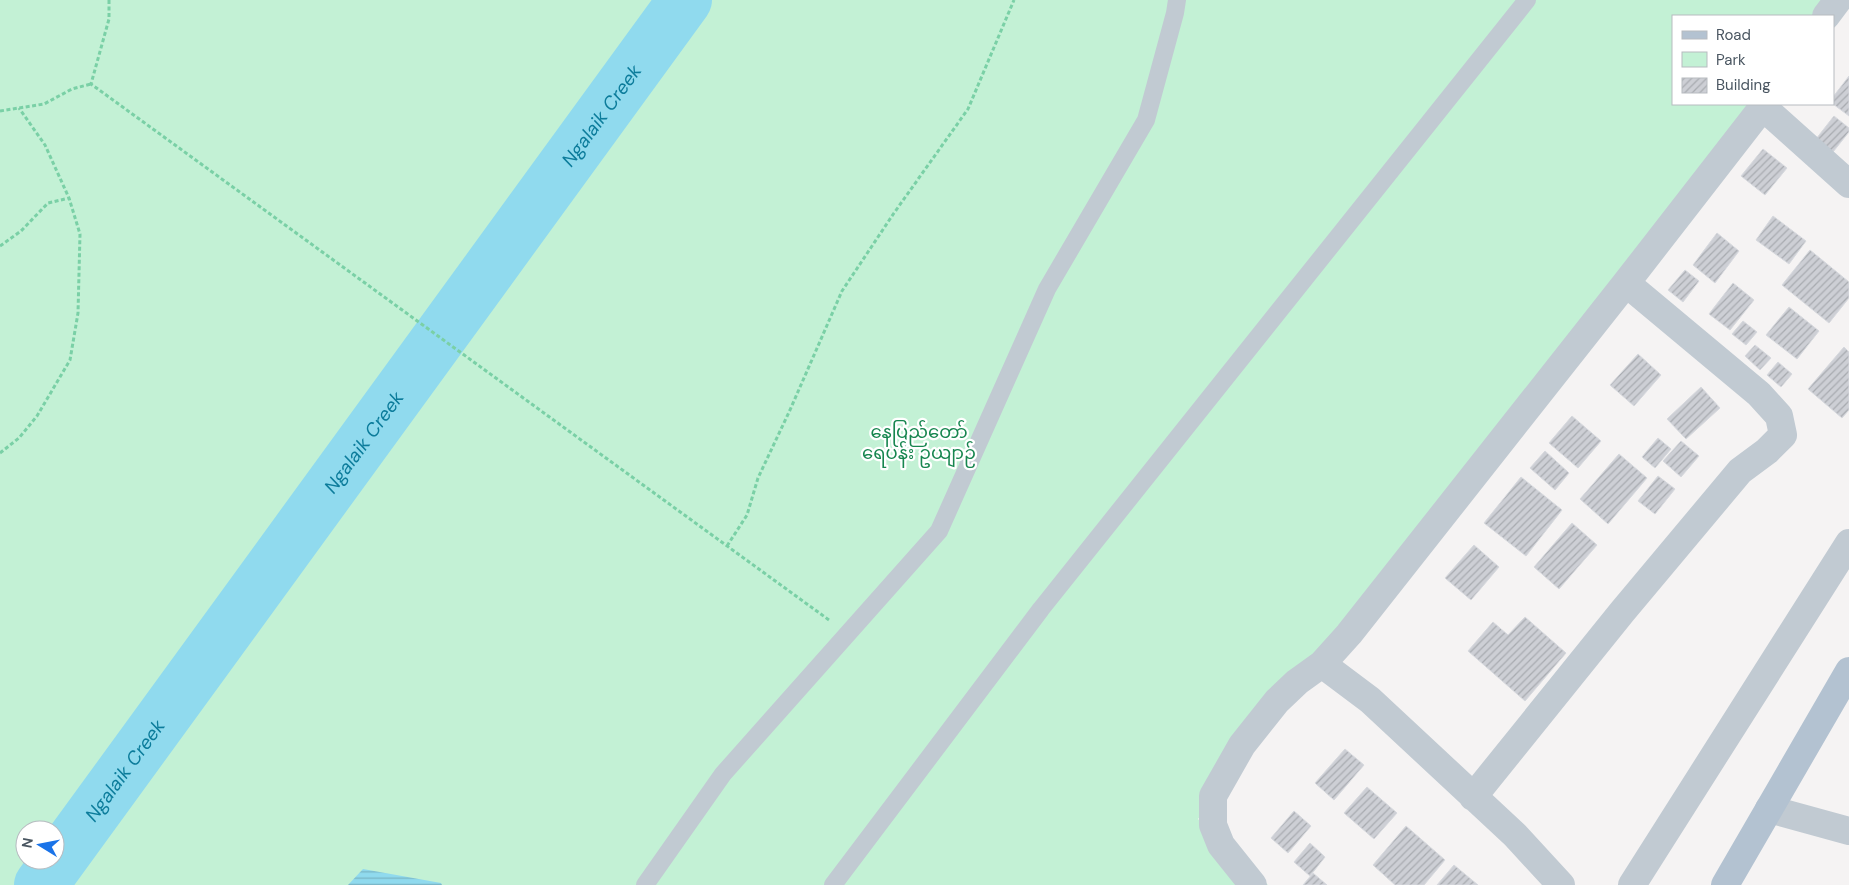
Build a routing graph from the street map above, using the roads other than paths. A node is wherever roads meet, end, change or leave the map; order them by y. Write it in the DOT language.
graph roads {
  1 [pos="1177,0"];
  2 [pos="1528,0"];
  3 [pos="1838,0"];
  4 [pos="1827,15"];
  5 [pos="1764,105"];
  6 [pos="1849,184"];
  7 [pos="1626,283"];
  8 [pos="1849,543"];
  9 [pos="1322,664"];
  10 [pos="1849,671"];
  11 [pos="1474,796"];
  12 [pos="1769,809"];
  13 [pos="1849,830"];
  14 [pos="645,885"];
  15 [pos="833,885"];
  16 [pos="1253,885"];
  17 [pos="1561,885"];
  18 [pos="1632,885"];
  19 [pos="1725,885"];
  1 -- 14 [label="lane"];
  2 -- 15 [label="lane"];
  3 -- 4 [label="street"];
  5 -- 6 [label="street"];
  5 -- 7 [label="street"];
  7 -- 9 [label="street"];
  7 -- 11 [label="street"];
  8 -- 18 [label="street"];
  9 -- 11 [label="street"];
  9 -- 16 [label="street"];
  10 -- 12 [label="main road"];
  11 -- 17 [label="street"];
  12 -- 13 [label="street"];
  12 -- 19 [label="main road"];
}
